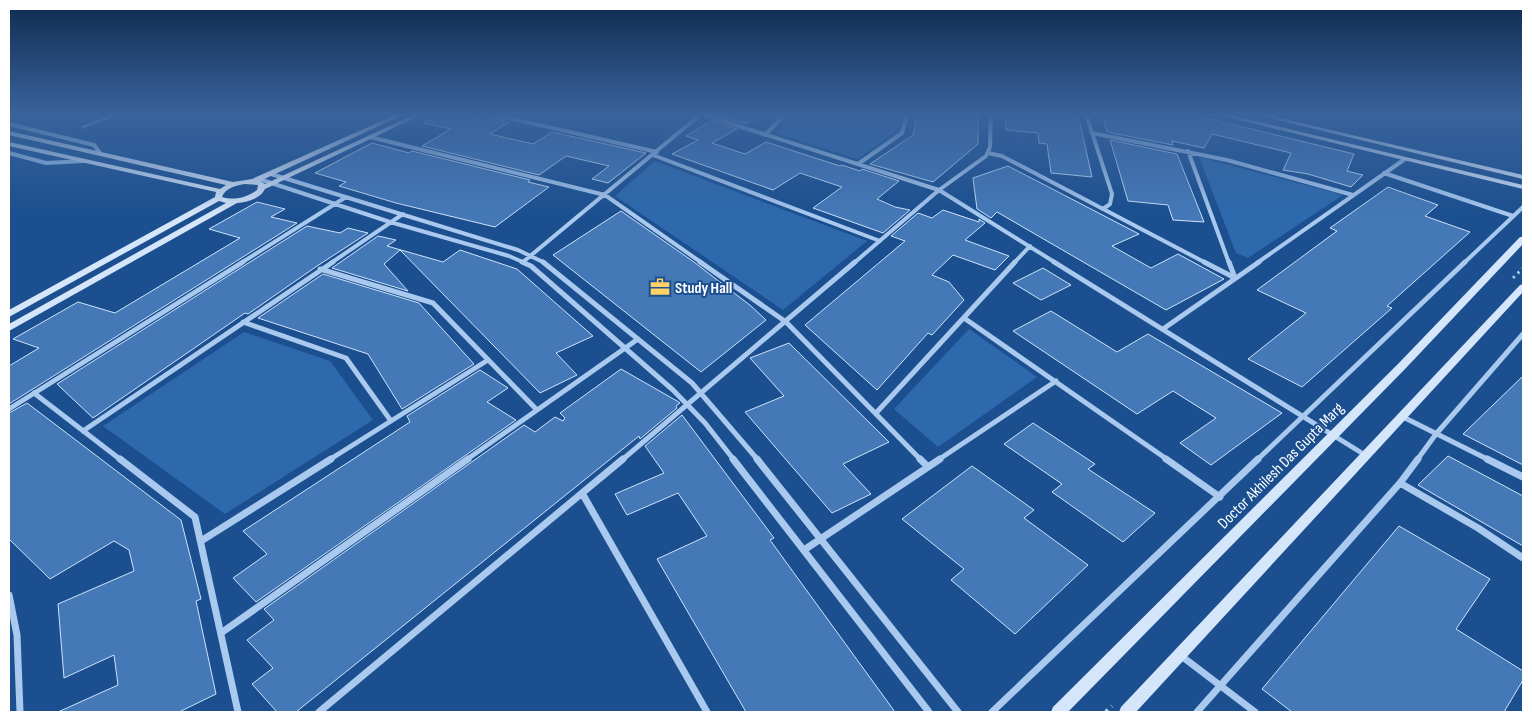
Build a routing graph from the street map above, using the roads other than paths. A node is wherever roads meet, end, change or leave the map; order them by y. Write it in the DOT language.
graph roads {
  1 [pos="24,148"];
  2 [pos="76,148"];
  3 [pos="96,148"];
  4 [pos="329,148"];
  5 [pos="347,148"];
  6 [pos="413,148"];
  7 [pos="633,148"];
  8 [pos="661,148"];
  9 [pos="806,148"];
  10 [pos="881,148"];
  11 [pos="990,148"];
  12 [pos="1097,148"];
  13 [pos="1166,148"];
  14 [pos="1358,148"];
  15 [pos="1398,148"];
  16 [pos="988,152"];
  17 [pos="1188,152"];
  18 [pos="100,153"];
  19 [pos="655,153"];
  20 [pos="9,154"];
  21 [pos="1405,159"];
  22 [pos="84,162"];
  23 [pos="858,164"];
  24 [pos="1384,173"];
  25 [pos="271,174"];
  26 [pos="1523,177"];
  27 [pos="283,178"];
  28 [pos="256,180"];
  29 [pos="272,183"];
  30 [pos="233,184"];
  31 [pos="1523,187"];
  32 [pos="262,188"];
  33 [pos="940,190"];
  34 [pos="219,195"];
  35 [pos="605,195"];
  36 [pos="1353,195"];
  37 [pos="346,197"];
  38 [pos="235,201"];
  39 [pos="335,204"];
  40 [pos="1523,207"];
  41 [pos="1103,209"];
  42 [pos="403,214"];
  43 [pos="1513,216"];
  44 [pos="390,222"];
  45 [pos="1523,239"];
  46 [pos="880,241"];
  47 [pos="1030,246"];
  48 [pos="531,256"];
  49 [pos="523,262"];
  50 [pos="320,269"];
  51 [pos="1235,278"];
  52 [pos="1523,287"];
  53 [pos="9,314"];
  54 [pos="964,318"];
  55 [pos="243,322"];
  56 [pos="786,322"];
  57 [pos="9,328"];
  58 [pos="1163,329"];
  59 [pos="1523,334"];
  60 [pos="638,339"];
  61 [pos="625,348"];
  62 [pos="488,360"];
  63 [pos="1056,381"];
  64 [pos="34,393"];
  65 [pos="701,394"];
  66 [pos="688,405"];
  67 [pos="9,409"];
  68 [pos="536,410"];
  69 [pos="876,413"];
  70 [pos="1304,416"];
  71 [pos="1401,416"];
  72 [pos="391,421"];
  73 [pos="83,431"];
  74 [pos="1436,434"];
  75 [pos="1333,435"];
  76 [pos="1365,455"];
  77 [pos="928,466"];
  78 [pos="1523,478"];
  79 [pos="1400,483"];
  80 [pos="582,493"];
  81 [pos="1220,497"];
  82 [pos="820,539"];
  83 [pos="201,541"];
  84 [pos="804,550"];
  85 [pos="1523,558"];
  86 [pos="9,594"];
  87 [pos="221,633"];
  88 [pos="1180,654"];
  89 [pos="1220,685"];
  90 [pos="20,712"];
  91 [pos="238,712"];
  92 [pos="319,712"];
  93 [pos="707,712"];
  94 [pos="929,712"];
  95 [pos="958,712"];
  96 [pos="992,712"];
  97 [pos="1058,712"];
  98 [pos="1126,712"];
  99 [pos="1197,712"];
  100 [pos="1255,712"];
  1 -- 22 [label="street"];
  2 -- 18 [label="street"];
  3 -- 18 [label="street"];
  4 -- 25 [label="street"];
  5 -- 27 [label="street"];
  6 -- 35 [label="street"];
  7 -- 19 [label="street"];
  8 -- 19 [label="street"];
  9 -- 23 [label="street"];
  10 -- 23 [label="street"];
  11 -- 16 [label="street"];
  12 -- 41 [label="street"];
  13 -- 17 [label="street"];
  14 -- 21 [label="street"];
  15 -- 26 [label="street"];
  16 -- 33 [label="street"];
  16 -- 41 [label="street"];
  17 -- 36 [label="street"];
  17 -- 51 [label="street"];
  18 -- 30 [label="street"];
  19 -- 35 [label="street"];
  19 -- 46 [label="street"];
  20 -- 22 [label="street"];
  21 -- 24 [label="street"];
  21 -- 31 [label="street"];
  22 -- 34 [label="street"];
  23 -- 33 [label="street"];
  24 -- 36 [label="street"];
  24 -- 43 [label="street"];
  25 -- 27 [label="street"];
  25 -- 28 [label="street"];
  27 -- 29 [label="street"];
  27 -- 37 [label="street"];
  28 -- 29 [label="street"];
  28 -- 30 [label="street"];
  28 -- 32 [label="street"];
  29 -- 32 [label="street"];
  29 -- 39 [label="street"];
  30 -- 34 [label="street"];
  32 -- 38 [label="street"];
  33 -- 46 [label="street"];
  33 -- 47 [label="street"];
  34 -- 38 [label="street"];
  34 -- 53 [label="street"];
  35 -- 48 [label="street"];
  35 -- 56 [label="street"];
  36 -- 51 [label="street"];
  37 -- 39 [label="street"];
  37 -- 42 [label="street"];
  38 -- 57 [label="street"];
  39 -- 44 [label="street"];
  39 -- 64 [label="street"];
  40 -- 43 [label="street"];
  41 -- 51 [label="street"];
  42 -- 44 [label="street"];
  42 -- 48 [label="street"];
  43 -- 70 [label="street"];
  44 -- 49 [label="street"];
  44 -- 50 [label="street"];
  45 -- 75 [label="street, Doctor Akhilesh Das Gupta Marg"];
  46 -- 56 [label="street"];
  47 -- 54 [label="street"];
  47 -- 58 [label="street"];
  48 -- 49 [label="street"];
  48 -- 60 [label="street"];
  49 -- 61 [label="street"];
  50 -- 55 [label="street"];
  50 -- 62 [label="street"];
  51 -- 58 [label="street"];
  52 -- 71 [label="street"];
  54 -- 63 [label="street"];
  54 -- 69 [label="street"];
  55 -- 72 [label="street"];
  55 -- 73 [label="street"];
  56 -- 65 [label="street"];
  56 -- 69 [label="street"];
  58 -- 70 [label="street"];
  59 -- 74 [label="street"];
  60 -- 61 [label="street"];
  60 -- 65 [label="street"];
  61 -- 66 [label="street"];
  61 -- 68 [label="street"];
  62 -- 68 [label="street"];
  62 -- 72 [label="street"];
  63 -- 77 [label="street"];
  63 -- 81 [label="street"];
  64 -- 67 [label="street"];
  64 -- 73 [label="street"];
  65 -- 66 [label="street"];
  65 -- 82 [label="street"];
  66 -- 80 [label="street"];
  66 -- 84 [label="street"];
  68 -- 87 [label="street"];
  69 -- 77 [label="street"];
  70 -- 75 [label="street"];
  70 -- 81 [label="street"];
  71 -- 74 [label="street"];
  71 -- 76 [label="street"];
  72 -- 83 [label="street"];
  73 -- 83 [label="street"];
  74 -- 78 [label="street"];
  74 -- 79 [label="street"];
  75 -- 76 [label="street"];
  75 -- 97 [label="street, Doctor Akhilesh Das Gupta Marg"];
  76 -- 88 [label="street"];
  77 -- 82 [label="street"];
  79 -- 85 [label="street"];
  79 -- 89 [label="street"];
  80 -- 92 [label="street"];
  80 -- 93 [label="street"];
  81 -- 96 [label="street"];
  82 -- 84 [label="street"];
  82 -- 95 [label="street"];
  83 -- 87 [label="street"];
  84 -- 94 [label="street"];
  86 -- 90 [label="street"];
  87 -- 91 [label="street"];
  88 -- 89 [label="street"];
  88 -- 98 [label="street"];
  89 -- 99 [label="street"];
  89 -- 100 [label="street"];
}
